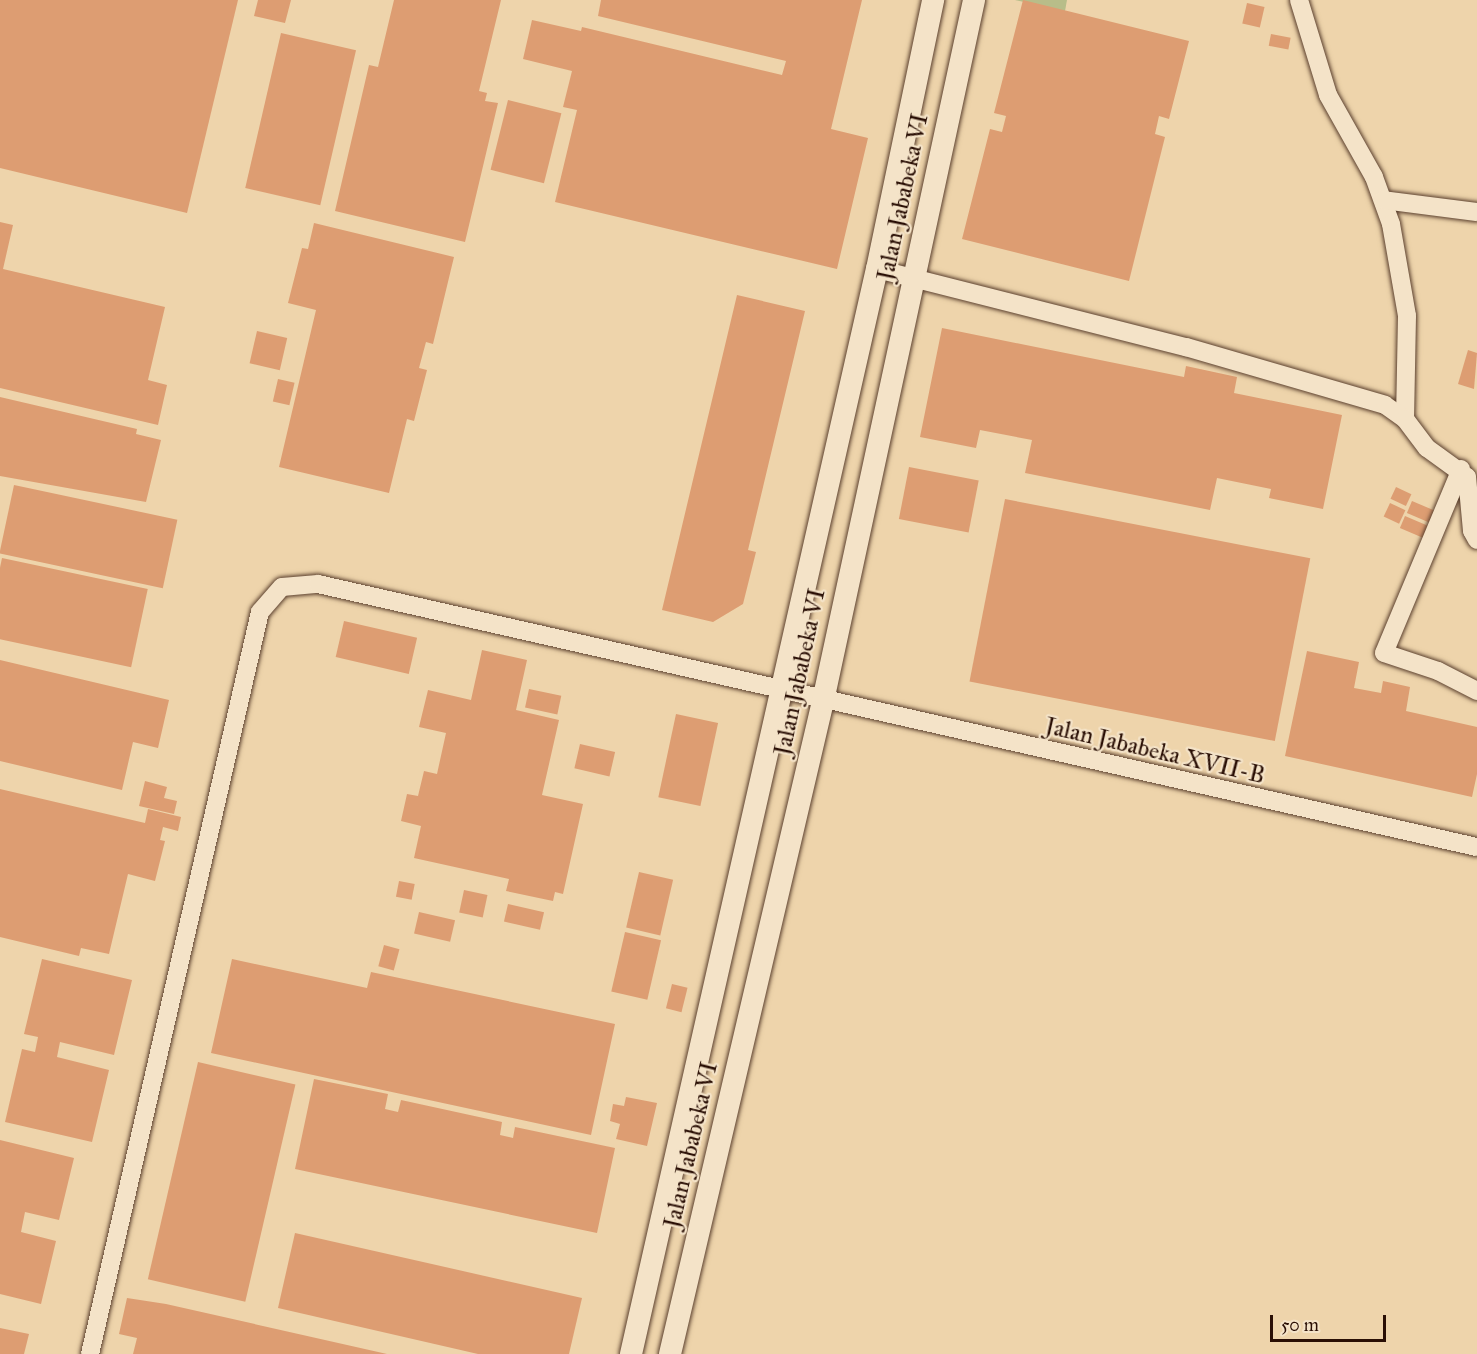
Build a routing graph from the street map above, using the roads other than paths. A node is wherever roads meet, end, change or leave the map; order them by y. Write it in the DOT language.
graph roads {
  1 [pos="933,0"];
  2 [pos="974,0"];
  3 [pos="1299,0"];
  4 [pos="1383,200"];
  5 [pos="1477,212"];
  6 [pos="877,269"];
  7 [pos="913,278"];
  8 [pos="1405,419"];
  9 [pos="1461,469"];
  10 [pos="1477,540"];
  11 [pos="781,690"];
  12 [pos="1477,691"];
  13 [pos="823,700"];
  14 [pos="1477,848"];
  15 [pos="90,1354"];
  16 [pos="632,1354"];
  17 [pos="670,1354"];
  1 -- 6 [label="street, Jalan Jababeka VI"];
  2 -- 7 [label="street, Jalan Jababeka VI"];
  3 -- 4 [label="street"];
  4 -- 5 [label="street"];
  4 -- 8 [label="street"];
  6 -- 7 [label="street"];
  6 -- 11 [label="street, Jalan Jababeka VI"];
  7 -- 8 [label="street"];
  7 -- 13 [label="street, Jalan Jababeka VI"];
  8 -- 9 [label="street"];
  9 -- 10 [label="street"];
  9 -- 12 [label="street"];
  11 -- 13 [label="street, Jalan Jababeka XVII-B"];
  11 -- 15 [label="street, Jalan Jababeka XVII-B"];
  11 -- 16 [label="street, Jalan Jababeka VI"];
  13 -- 14 [label="street, Jalan Jababeka XVII-B"];
  13 -- 17 [label="street, Jalan Jababeka VI"];
}
